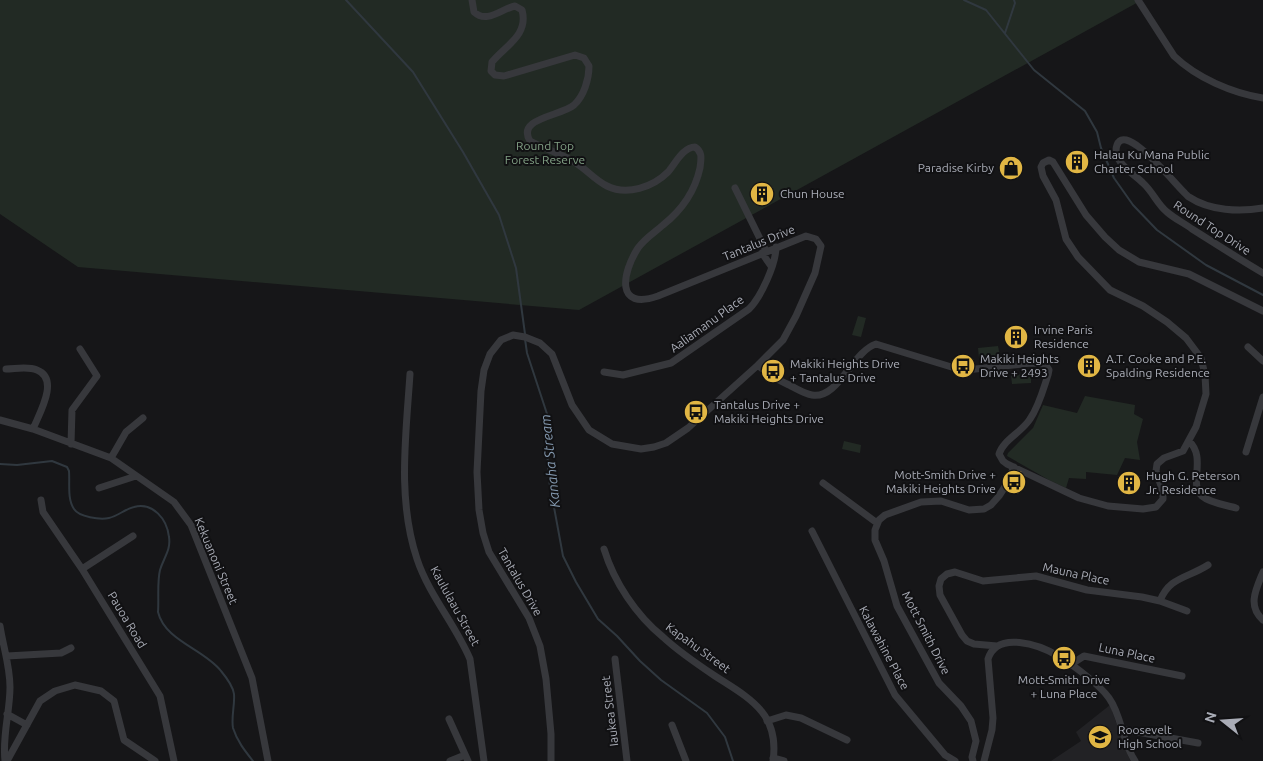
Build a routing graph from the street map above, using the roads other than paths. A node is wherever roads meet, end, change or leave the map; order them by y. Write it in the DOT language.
graph roads {
  1 [pos="472,0"];
  2 [pos="1138,0"];
  3 [pos="1263,98"];
  4 [pos="735,188"];
  5 [pos="1263,208"];
  6 [pos="776,247"];
  7 [pos="764,252"];
  8 [pos="771,266"];
  9 [pos="1263,274"];
  10 [pos="1263,311"];
  11 [pos="1248,347"];
  12 [pos="80,349"];
  13 [pos="1263,361"];
  14 [pos="758,366"];
  15 [pos="6,369"];
  16 [pos="604,372"];
  17 [pos="410,374"];
  18 [pos="1263,396"];
  19 [pos="142,418"];
  20 [pos="0,420"];
  21 [pos="32,429"];
  22 [pos="1189,441"];
  23 [pos="71,444"];
  24 [pos="1246,452"];
  25 [pos="111,458"];
  26 [pos="1014,467"];
  27 [pos="136,476"];
  28 [pos="823,483"];
  29 [pos="99,488"];
  30 [pos="41,500"];
  31 [pos="1236,508"];
  32 [pos="877,523"];
  33 [pos="812,532"];
  34 [pos="133,536"];
  35 [pos="604,549"];
  36 [pos="1208,565"];
  37 [pos="82,569"];
  38 [pos="1263,572"];
  39 [pos="1160,601"];
  40 [pos="1187,611"];
  41 [pos="1263,620"];
  42 [pos="0,626"];
  43 [pos="997,646"];
  44 [pos="71,648"];
  45 [pos="7,656"];
  46 [pos="615,659"];
  47 [pos="1070,665"];
  48 [pos="1182,676"];
  49 [pos="6,714"];
  50 [pos="449,720"];
  51 [pos="767,721"];
  52 [pos="27,724"];
  53 [pos="672,725"];
  54 [pos="1121,729"];
  55 [pos="847,740"];
  56 [pos="1198,743"];
  57 [pos="466,758"];
  58 [pos="773,760"];
  59 [pos="6,761"];
  60 [pos="155,761"];
  61 [pos="174,761"];
  62 [pos="268,761"];
  63 [pos="450,761"];
  64 [pos="484,761"];
  65 [pos="550,761"];
  66 [pos="627,761"];
  67 [pos="686,761"];
  68 [pos="784,761"];
  69 [pos="955,761"];
  70 [pos="968,761"];
  71 [pos="973,761"];
  72 [pos="984,761"];
  73 [pos="1135,761"];
  1 -- 7 [label="street, Tantalus Drive"];
  2 -- 3 [label="street"];
  4 -- 7 [label="street"];
  5 -- 9 [label="street, Round Top Drive"];
  6 -- 7 [label="street, Tantalus Drive"];
  6 -- 8 [label="street, Aaliamanu Place"];
  6 -- 14 [label="street, Tantalus Drive"];
  7 -- 8 [label="street"];
  8 -- 16 [label="street, Aaliamanu Place"];
  10 -- 22 [label="street"];
  11 -- 13 [label="street"];
  12 -- 23 [label="street"];
  14 -- 26 [label="street"];
  14 -- 65 [label="street, Tantalus Drive"];
  15 -- 21 [label="street"];
  17 -- 64 [label="street, Kaululaau Street"];
  18 -- 24 [label="street"];
  19 -- 25 [label="street"];
  20 -- 21 [label="street, Kekuanoni Street"];
  21 -- 23 [label="street, Kekuanoni Street"];
  22 -- 26 [label="street"];
  22 -- 31 [label="street"];
  23 -- 25 [label="street, Kekuanoni Street"];
  25 -- 27 [label="street, Kekuanoni Street"];
  26 -- 32 [label="street"];
  27 -- 29 [label="street"];
  27 -- 62 [label="street, Kekuanoni Street"];
  28 -- 32 [label="street"];
  30 -- 37 [label="street, Pauoa Road"];
  32 -- 71 [label="street, Mott Smith Drive"];
  33 -- 69 [label="street, Kalawahine Place"];
  34 -- 37 [label="street"];
  35 -- 51 [label="street, Kapahu Street"];
  36 -- 39 [label="street"];
  37 -- 61 [label="street, Pauoa Road"];
  38 -- 41 [label="street"];
  39 -- 40 [label="street, Mauna Place"];
  39 -- 43 [label="street, Mauna Place"];
  42 -- 45 [label="street"];
  43 -- 47 [label="street"];
  43 -- 72 [label="street"];
  44 -- 45 [label="street"];
  45 -- 49 [label="street"];
  46 -- 66 [label="street, Iaukea Street"];
  47 -- 48 [label="street, Luna Place"];
  47 -- 54 [label="street"];
  49 -- 52 [label="street"];
  49 -- 59 [label="street"];
  50 -- 57 [label="street"];
  51 -- 55 [label="street"];
  51 -- 58 [label="street, Kapahu Street"];
  52 -- 59 [label="street"];
  52 -- 60 [label="street"];
  53 -- 67 [label="street"];
  54 -- 56 [label="street"];
  54 -- 73 [label="street"];
  57 -- 63 [label="street"];
  58 -- 68 [label="street"];
  70 -- 71 [label="street"];
}
